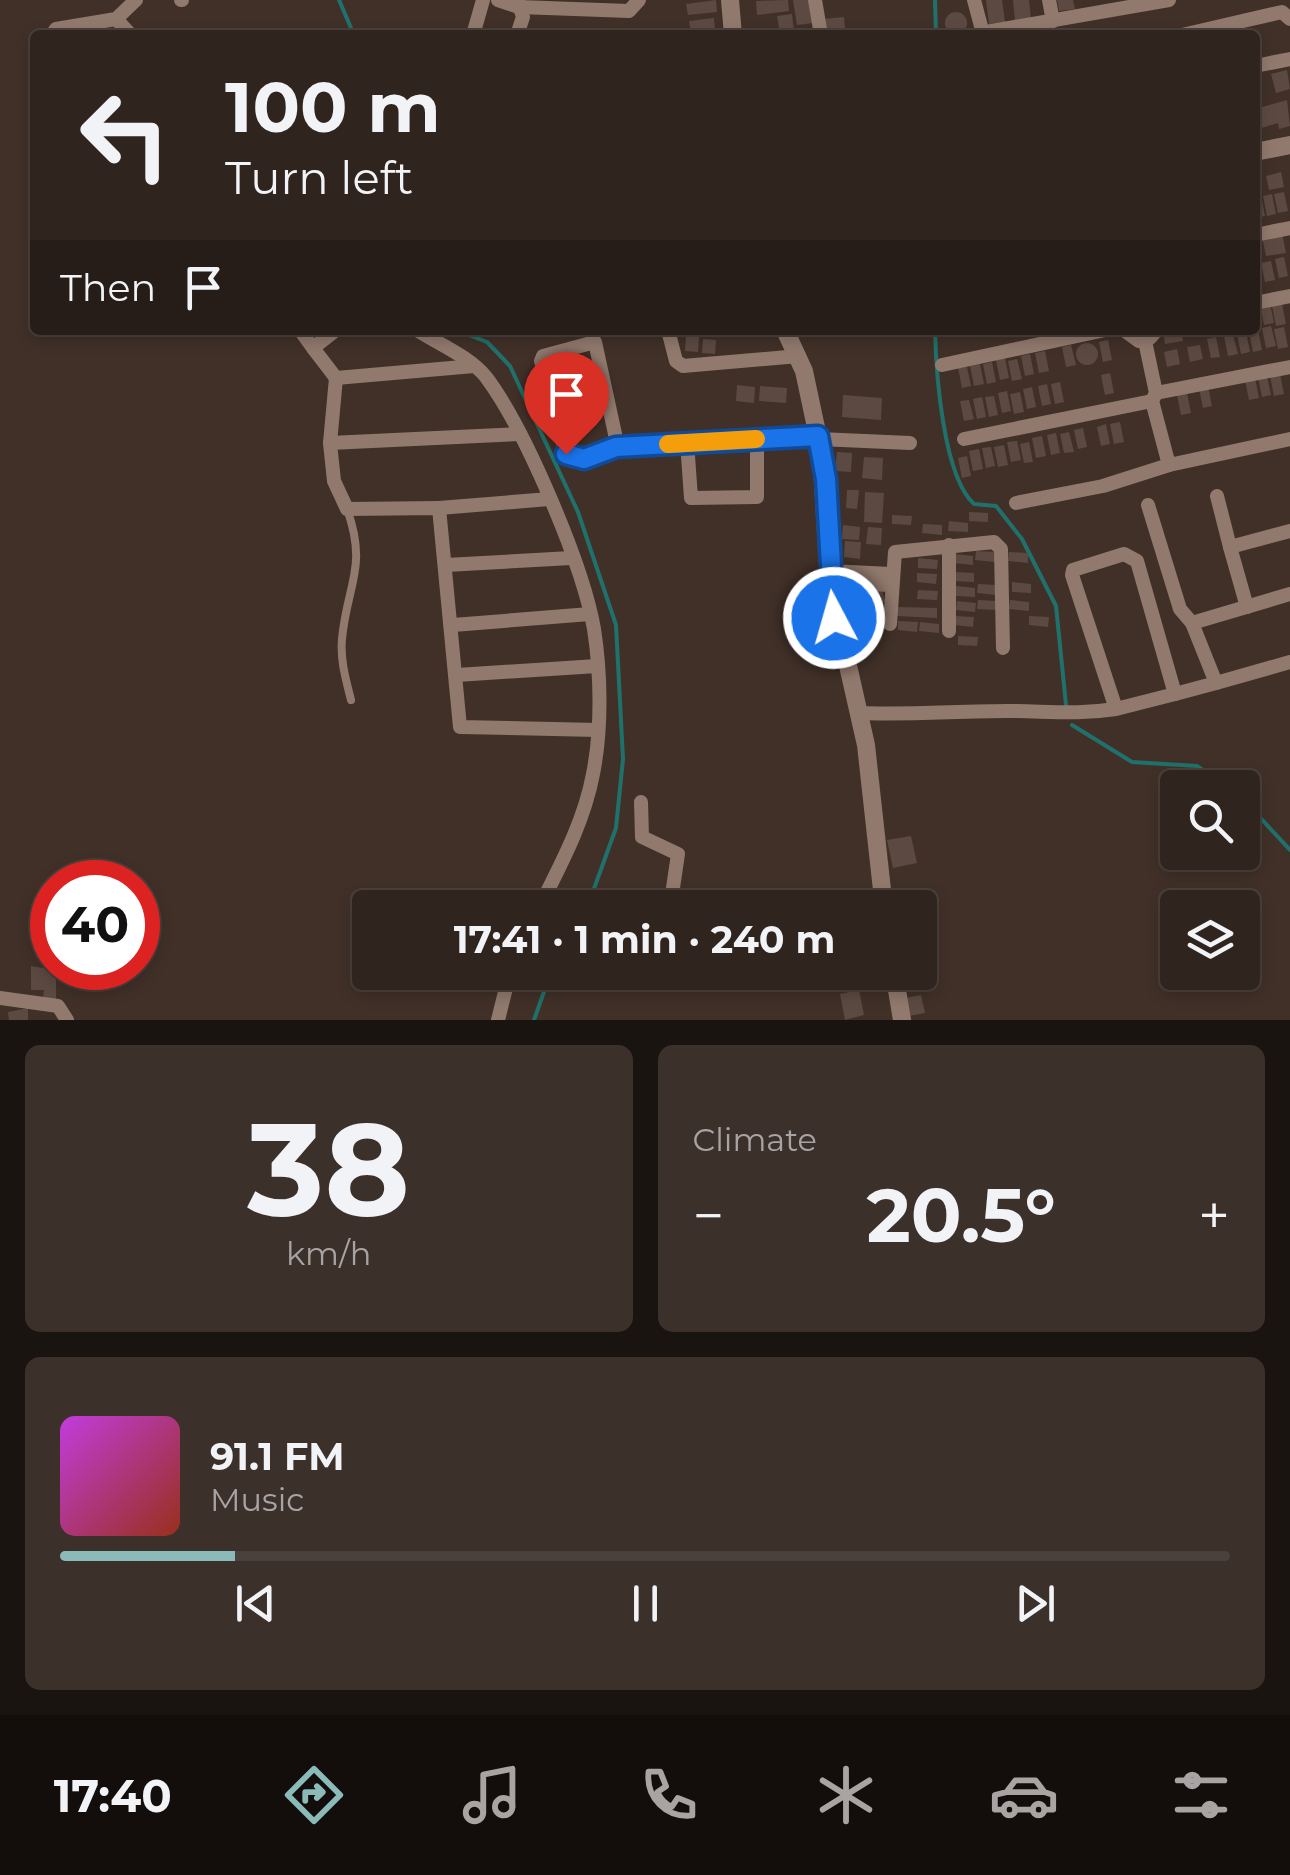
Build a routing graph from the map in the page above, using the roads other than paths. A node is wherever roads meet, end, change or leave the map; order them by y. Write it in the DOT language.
graph roads {
  1 [pos="136,0"];
  2 [pos="483,0"];
  3 [pos="498,0"];
  4 [pos="639,0"];
  5 [pos="731,0"];
  6 [pos="815,0"];
  7 [pos="974,0"];
  8 [pos="1049,0"];
  9 [pos="1169,0"];
  10 [pos="518,4"];
  11 [pos="1116,5"];
  12 [pos="116,19"];
  13 [pos="1290,19"];
  14 [pos="1053,20"];
  15 [pos="56,30"];
  16 [pos="126,30"];
  17 [pos="474,30"];
  18 [pos="518,30"];
  19 [pos="733,30"];
  20 [pos="820,30"];
  21 [pos="982,30"];
  22 [pos="997,30"];
  23 [pos="1204,30"];
  24 [pos="1290,59"];
  25 [pos="1260,65"];
  26 [pos="1290,145"];
  27 [pos="1260,151"];
  28 [pos="1290,228"];
  29 [pos="1260,233"];
  30 [pos="1290,296"];
  31 [pos="1260,301"];
  32 [pos="304,335"];
  33 [pos="330,335"];
  34 [pos="425,335"];
  35 [pos="669,335"];
  36 [pos="788,335"];
  37 [pos="1082,335"];
  38 [pos="1128,335"];
  39 [pos="1152,335"];
  40 [pos="1145,341"];
  41 [pos="313,348"];
  42 [pos="799,356"];
  43 [pos="942,365"];
  44 [pos="474,366"];
  45 [pos="1290,367"];
  46 [pos="336,378"];
  47 [pos="1154,397"];
  48 [pos="520,434"];
  49 [pos="818,436"];
  50 [pos="757,439"];
  51 [pos="964,439"];
  52 [pos="1290,439"];
  53 [pos="687,442"];
  54 [pos="330,443"];
  55 [pos="910,443"];
  56 [pos="616,444"];
  57 [pos="1169,465"];
  58 [pos="1216,496"];
  59 [pos="549,499"];
  60 [pos="1016,503"];
  61 [pos="1148,505"];
  62 [pos="439,508"];
  63 [pos="347,509"];
  64 [pos="1290,531"];
  65 [pos="949,545"];
  66 [pos="1230,547"];
  67 [pos="571,558"];
  68 [pos="446,565"];
  69 [pos="829,576"];
  70 [pos="891,580"];
  71 [pos="1290,594"];
  72 [pos="1247,607"];
  73 [pos="590,614"];
  74 [pos="1192,623"];
  75 [pos="890,624"];
  76 [pos="453,625"];
  77 [pos="949,630"];
  78 [pos="1003,648"];
  79 [pos="1290,662"];
  80 [pos="597,666"];
  81 [pos="457,675"];
  82 [pos="1216,682"];
  83 [pos="1175,694"];
  84 [pos="351,700"];
  85 [pos="1116,709"];
  86 [pos="860,713"];
  87 [pos="598,730"];
  88 [pos="641,802"];
  89 [pos="549,890"];
  90 [pos="673,890"];
  91 [pos="882,890"];
  92 [pos="506,990"];
  93 [pos="897,990"];
  94 [pos="0,998"];
  95 [pos="67,1020"];
  96 [pos="498,1020"];
  97 [pos="902,1020"];
  1 -- 12 [label="street"];
  2 -- 17 [label="street"];
  3 -- 10 [label="street"];
  4 -- 10 [label="street"];
  5 -- 19 [label="street"];
  6 -- 20 [label="street"];
  7 -- 21 [label="street"];
  8 -- 14 [label="street"];
  9 -- 11 [label="street"];
  10 -- 18 [label="street"];
  11 -- 14 [label="street"];
  12 -- 15 [label="street"];
  12 -- 16 [label="street"];
  13 -- 23 [label="street"];
  14 -- 22 [label="street"];
  24 -- 25 [label="street"];
  26 -- 27 [label="street"];
  28 -- 29 [label="street"];
  30 -- 31 [label="street"];
  32 -- 41 [label="street"];
  33 -- 41 [label="street"];
  34 -- 44 [label="street"];
  35 -- 42 [label="street"];
  36 -- 42 [label="street"];
  37 -- 43 [label="street"];
  38 -- 40 [label="street"];
  39 -- 40 [label="street"];
  40 -- 47 [label="street"];
  41 -- 46 [label="street"];
  42 -- 49 [label="street"];
  44 -- 46 [label="street"];
  44 -- 48 [label="street"];
  45 -- 47 [label="street"];
  46 -- 54 [label="street"];
  47 -- 51 [label="street"];
  47 -- 57 [label="street"];
  48 -- 54 [label="street"];
  48 -- 59 [label="street"];
  49 -- 50 [label="street"];
  49 -- 55 [label="street"];
  49 -- 56 [label="street"];
  49 -- 69 [label="street"];
  50 -- 53 [label="street"];
  50 -- 53 [label="street"];
  52 -- 57 [label="street"];
  53 -- 56 [label="street"];
  54 -- 63 [label="street"];
  56 -- 56 [label="street"];
  57 -- 60 [label="street"];
  58 -- 66 [label="street"];
  59 -- 62 [label="street"];
  59 -- 67 [label="street"];
  61 -- 74 [label="street"];
  62 -- 63 [label="street"];
  62 -- 68 [label="street"];
  63 -- 84 [label="lane"];
  64 -- 66 [label="street"];
  65 -- 70 [label="street"];
  65 -- 77 [label="street"];
  65 -- 78 [label="street"];
  66 -- 72 [label="street"];
  67 -- 68 [label="street"];
  67 -- 73 [label="street"];
  68 -- 76 [label="street"];
  69 -- 70 [label="street"];
  69 -- 86 [label="street"];
  70 -- 75 [label="street"];
  71 -- 72 [label="street"];
  72 -- 74 [label="street"];
  73 -- 76 [label="street"];
  73 -- 80 [label="street"];
  74 -- 82 [label="street"];
  76 -- 81 [label="street"];
  79 -- 82 [label="street"];
  80 -- 81 [label="street"];
  80 -- 87 [label="street"];
  81 -- 87 [label="street"];
  82 -- 83 [label="street"];
  83 -- 85 [label="street"];
  83 -- 85 [label="street"];
  85 -- 86 [label="street"];
  86 -- 91 [label="street"];
  87 -- 89 [label="street"];
  88 -- 90 [label="street"];
  92 -- 96 [label="street"];
  93 -- 97 [label="street"];
  94 -- 95 [label="street"];
}
